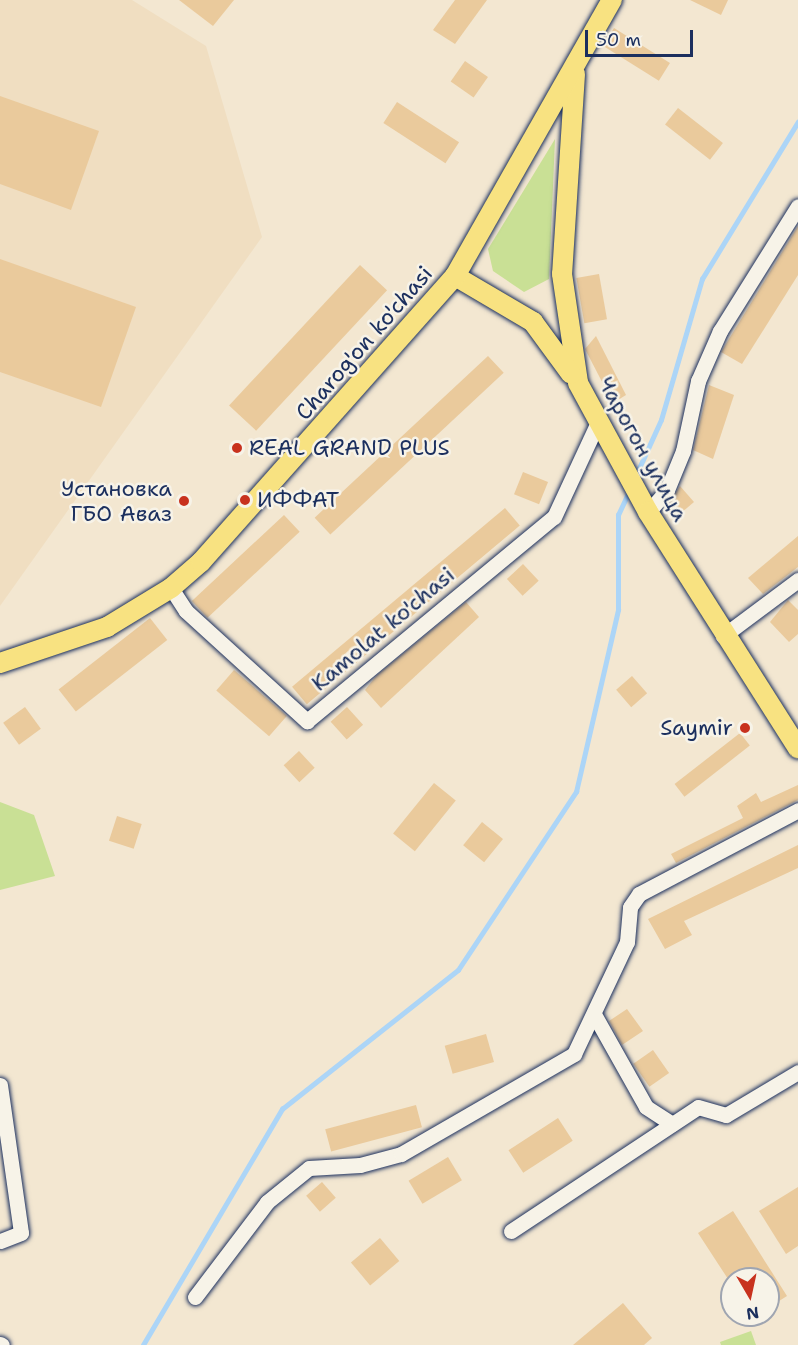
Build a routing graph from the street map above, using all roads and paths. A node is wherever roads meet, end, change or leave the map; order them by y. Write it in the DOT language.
graph roads {
  1 [pos="612,0"];
  2 [pos="576,65"];
  3 [pos="798,206"];
  4 [pos="455,276"];
  5 [pos="578,383"];
  6 [pos="598,422"];
  7 [pos="648,512"];
  8 [pos="798,580"];
  9 [pos="171,588"];
  10 [pos="723,636"];
  11 [pos="0,663"];
  12 [pos="798,748"];
  13 [pos="798,810"];
  14 [pos="595,1016"];
  15 [pos="798,1072"];
  16 [pos="0,1085"];
  17 [pos="672,1124"];
  18 [pos="511,1231"];
  19 [pos="0,1241"];
  20 [pos="195,1297"];
  1 -- 2 [label="main road, Charog'on ko'chasi"];
  2 -- 4 [label="main road, Charog'on ko'chasi"];
  2 -- 5 [label="main road, Чарогон улица"];
  3 -- 7 [label="street"];
  4 -- 5 [label="main road"];
  4 -- 9 [label="main road, Charog'on ko'chasi"];
  5 -- 6 [label="main road, Чарогон улица"];
  6 -- 7 [label="main road, Чарогон улица"];
  6 -- 9 [label="street, Kamolat ko'chasi"];
  7 -- 10 [label="main road, Чарогон улица"];
  8 -- 10 [label="street"];
  9 -- 11 [label="main road, Charog'on ko'chasi"];
  10 -- 12 [label="main road, Чарогон улица"];
  13 -- 14 [label="street"];
  14 -- 17 [label="street"];
  14 -- 20 [label="street"];
  15 -- 17 [label="street"];
  16 -- 19 [label="street"];
  17 -- 18 [label="street"];
}
